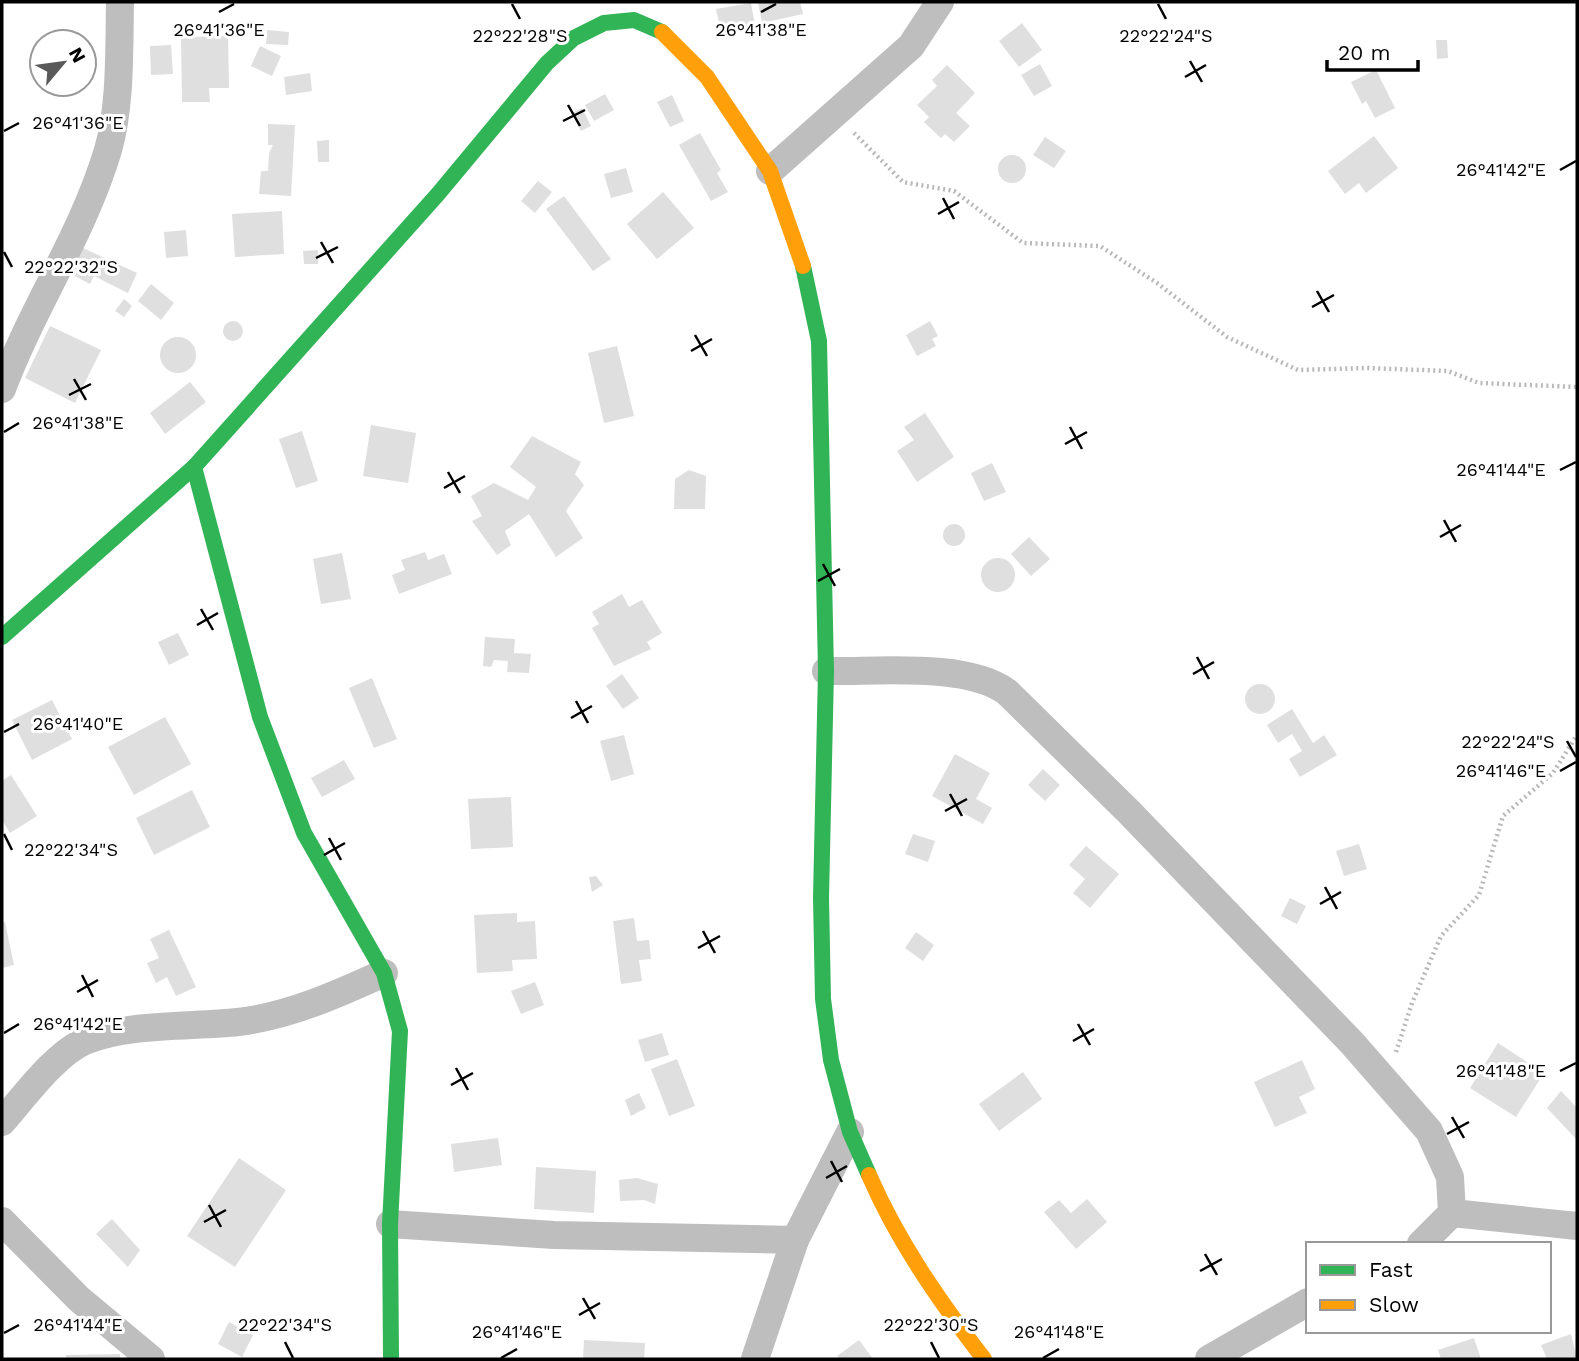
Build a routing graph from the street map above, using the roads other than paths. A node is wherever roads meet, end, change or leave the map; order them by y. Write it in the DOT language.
graph roads {
  1 [pos="120,2"];
  2 [pos="940,2"];
  3 [pos="770,171"];
  4 [pos="2,389"];
  5 [pos="194,467"];
  6 [pos="2,637"];
  7 [pos="826,671"];
  8 [pos="384,973"];
  9 [pos="2,1122"];
  10 [pos="850,1132"];
  11 [pos="1452,1213"];
  12 [pos="2,1221"];
  13 [pos="390,1224"];
  14 [pos="1577,1226"];
  15 [pos="795,1240"];
  16 [pos="1423,1242"];
  17 [pos="1306,1303"];
  18 [pos="151,1359"];
  19 [pos="391,1359"];
  20 [pos="755,1359"];
  21 [pos="984,1359"];
  22 [pos="1209,1359"];
  1 -- 4 [label="street"];
  2 -- 3 [label="street"];
  3 -- 5 [label="street"];
  3 -- 7 [label="street"];
  5 -- 6 [label="street"];
  5 -- 8 [label="street"];
  7 -- 10 [label="street"];
  7 -- 11 [label="street"];
  8 -- 9 [label="street"];
  8 -- 13 [label="street"];
  10 -- 15 [label="street"];
  10 -- 21 [label="street"];
  11 -- 14 [label="street"];
  11 -- 16 [label="street"];
  12 -- 18 [label="street"];
  13 -- 15 [label="street"];
  13 -- 19 [label="street"];
  15 -- 20 [label="street"];
  17 -- 22 [label="street"];
}
